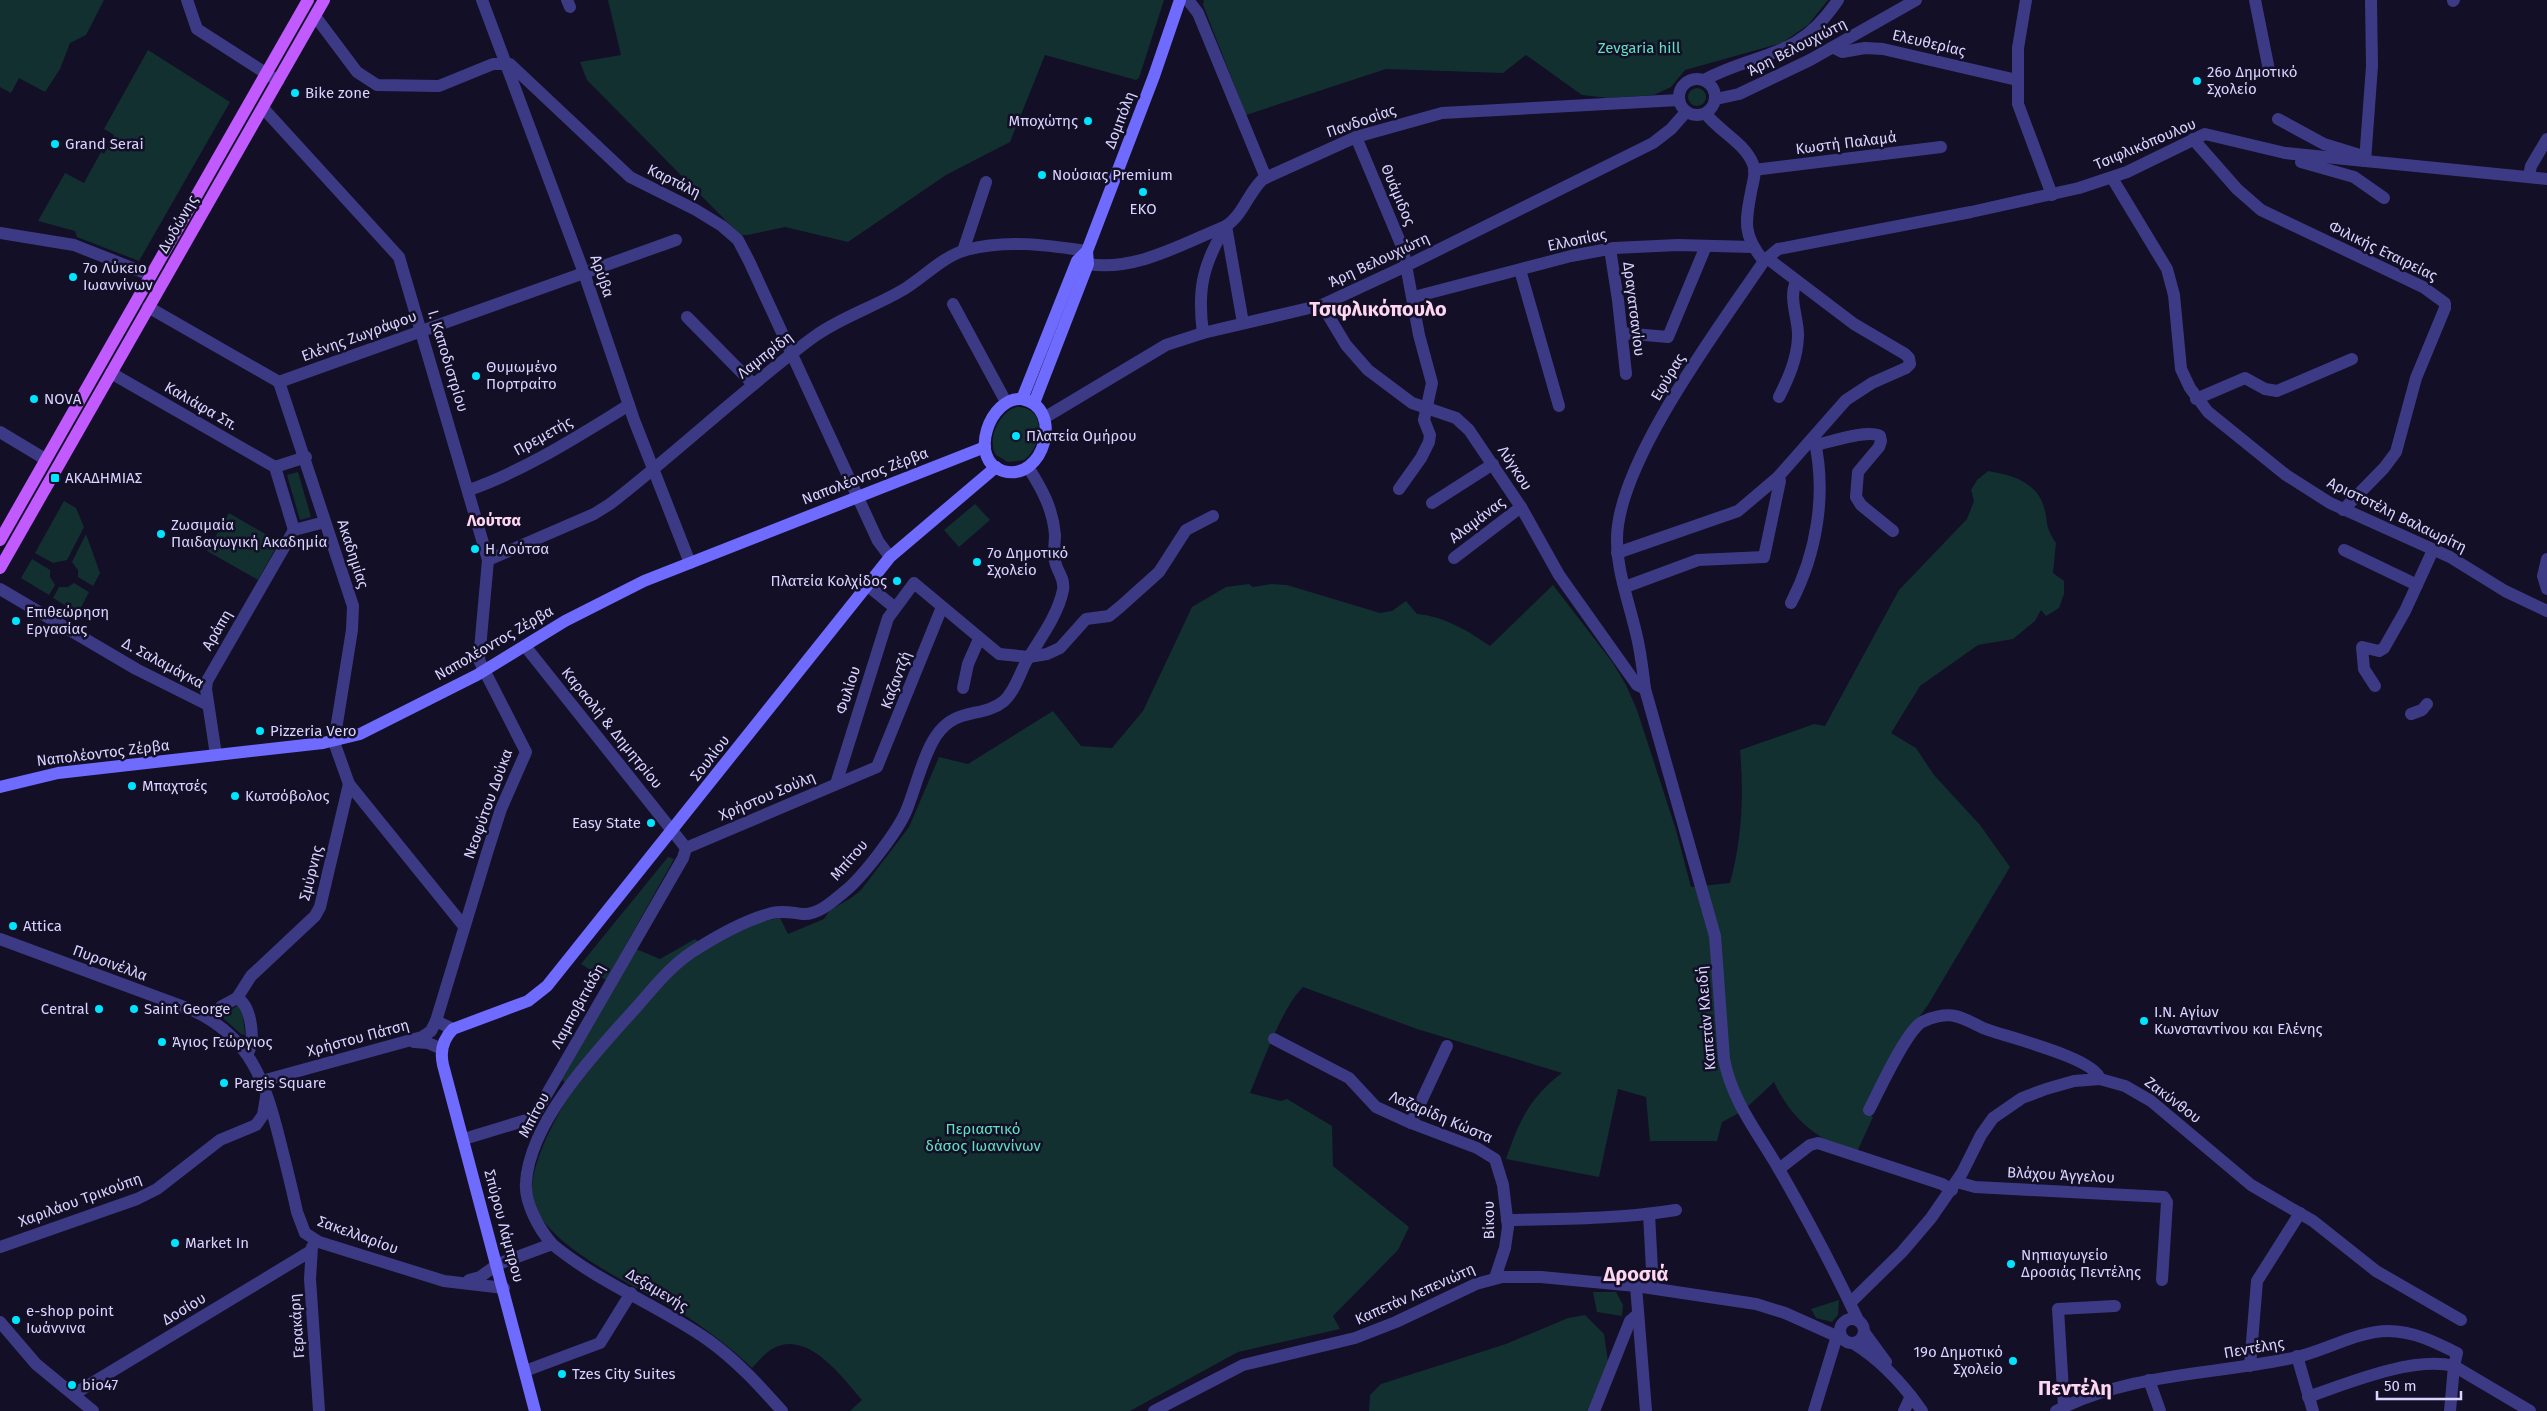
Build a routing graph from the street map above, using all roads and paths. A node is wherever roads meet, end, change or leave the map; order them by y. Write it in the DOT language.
graph roads {
  1 [pos="187,0"];
  2 [pos="308,0"];
  3 [pos="324,0"];
  4 [pos="482,0"];
  5 [pos="1180,0"];
  6 [pos="1188,0"];
  7 [pos="1838,0"];
  8 [pos="1916,0"];
  9 [pos="2026,0"];
  10 [pos="2255,0"];
  11 [pos="2371,0"];
  12 [pos="315,16"];
  13 [pos="1834,48"];
  14 [pos="506,63"];
  15 [pos="2269,70"];
  16 [pos="267,74"];
  17 [pos="1704,80"];
  18 [pos="2017,80"];
  19 [pos="278,81"];
  20 [pos="1716,99"];
  21 [pos="1683,106"];
  22 [pos="263,108"];
  23 [pos="1706,114"];
  24 [pos="2278,118"];
  25 [pos="1356,137"];
  26 [pos="2193,139"];
  27 [pos="2547,139"];
  28 [pos="1941,147"];
  29 [pos="2278,152"];
  30 [pos="2365,161"];
  31 [pos="1754,170"];
  32 [pos="2529,176"];
  33 [pos="1266,178"];
  34 [pos="2112,178"];
  35 [pos="2547,179"];
  36 [pos="986,182"];
  37 [pos="2052,195"];
  38 [pos="2384,198"];
  39 [pos="1226,226"];
  40 [pos="0,233"];
  41 [pos="676,240"];
  42 [pos="1706,246"];
  43 [pos="1752,247"];
  44 [pos="1610,249"];
  45 [pos="963,250"];
  46 [pos="1087,251"];
  47 [pos="1766,260"];
  48 [pos="1088,264"];
  49 [pos="1406,266"];
  50 [pos="1520,270"];
  51 [pos="584,273"];
  52 [pos="150,275"];
  53 [pos="1796,282"];
  54 [pos="1414,297"];
  55 [pos="954,304"];
  56 [pos="1322,305"];
  57 [pos="148,307"];
  58 [pos="688,317"];
  59 [pos="1244,323"];
  60 [pos="423,330"];
  61 [pos="1203,333"];
  62 [pos="1622,333"];
  63 [pos="793,353"];
  64 [pos="2352,359"];
  65 [pos="111,373"];
  66 [pos="1626,374"];
  67 [pos="279,382"];
  68 [pos="753,384"];
  69 [pos="1779,397"];
  70 [pos="2196,399"];
  71 [pos="1028,401"];
  72 [pos="1006,402"];
  73 [pos="629,405"];
  74 [pos="1559,406"];
  75 [pos="1426,408"];
  76 [pos="1044,418"];
  77 [pos="0,432"];
  78 [pos="1814,440"];
  79 [pos="985,447"];
  80 [pos="306,458"];
  81 [pos="45,459"];
  82 [pos="1493,464"];
  83 [pos="275,467"];
  84 [pos="996,467"];
  85 [pos="1028,467"];
  86 [pos="654,468"];
  87 [pos="1778,477"];
  88 [pos="1399,489"];
  89 [pos="470,490"];
  90 [pos="859,496"];
  91 [pos="1432,503"];
  92 [pos="1521,507"];
  93 [pos="2343,510"];
  94 [pos="1214,516"];
  95 [pos="326,522"];
  96 [pos="294,530"];
  97 [pos="1893,531"];
  98 [pos="0,540"];
  99 [pos="2344,550"];
  100 [pos="2434,550"];
  101 [pos="1617,553"];
  102 [pos="890,557"];
  103 [pos="1454,558"];
  104 [pos="2547,559"];
  105 [pos="488,560"];
  106 [pos="690,562"];
  107 [pos="0,568"];
  108 [pos="867,585"];
  109 [pos="2418,585"];
  110 [pos="1625,587"];
  111 [pos="0,589"];
  112 [pos="2547,589"];
  113 [pos="1791,603"];
  114 [pos="894,607"];
  115 [pos="942,607"];
  116 [pos="2547,611"];
  117 [pos="979,639"];
  118 [pos="525,646"];
  119 [pos="1029,657"];
  120 [pos="485,671"];
  121 [pos="2375,686"];
  122 [pos="963,688"];
  123 [pos="1645,689"];
  124 [pos="2426,704"];
  125 [pos="208,705"];
  126 [pos="2410,714"];
  127 [pos="334,742"];
  128 [pos="216,755"];
  129 [pos="880,765"];
  130 [pos="349,784"];
  131 [pos="836,784"];
  132 [pos="0,787"];
  133 [pos="673,830"];
  134 [pos="686,848"];
  135 [pos="463,926"];
  136 [pos="0,940"];
  137 [pos="237,998"];
  138 [pos="208,1018"];
  139 [pos="436,1021"];
  140 [pos="453,1029"];
  141 [pos="1274,1039"];
  142 [pos="1447,1046"];
  143 [pos="392,1047"];
  144 [pos="442,1049"];
  145 [pos="248,1054"];
  146 [pos="2100,1078"];
  147 [pos="264,1087"];
  148 [pos="1869,1110"];
  149 [pos="1410,1123"];
  150 [pos="464,1139"];
  151 [pos="1496,1162"];
  152 [pos="1779,1169"];
  153 [pos="1954,1186"];
  154 [pos="1676,1210"];
  155 [pos="2300,1213"];
  156 [pos="1649,1214"];
  157 [pos="1507,1220"];
  158 [pos="552,1244"];
  159 [pos="312,1245"];
  160 [pos="0,1247"];
  161 [pos="498,1264"];
  162 [pos="1495,1278"];
  163 [pos="2162,1280"];
  164 [pos="454,1282"];
  165 [pos="1636,1286"];
  166 [pos="504,1288"];
  167 [pos="1653,1288"];
  168 [pos="631,1293"];
  169 [pos="1850,1303"];
  170 [pos="2114,1306"];
  171 [pos="1638,1314"];
  172 [pos="1858,1320"];
  173 [pos="2461,1320"];
  174 [pos="0,1322"];
  175 [pos="1864,1332"];
  176 [pos="1841,1333"];
  177 [pos="2297,1356"];
  178 [pos="2456,1359"];
  179 [pos="2250,1366"];
  180 [pos="525,1371"];
  181 [pos="1893,1375"];
  182 [pos="2149,1380"];
  183 [pos="74,1394"];
  184 [pos="1911,1396"];
  185 [pos="2308,1397"];
  186 [pos="2060,1409"];
  187 [pos="93,1411"];
  188 [pos="319,1411"];
  189 [pos="536,1411"];
  190 [pos="782,1411"];
  191 [pos="1154,1411"];
  192 [pos="1594,1411"];
  193 [pos="1646,1411"];
  194 [pos="1814,1411"];
  195 [pos="1904,1411"];
  196 [pos="1922,1411"];
  197 [pos="2160,1411"];
  198 [pos="2312,1411"];
  199 [pos="2450,1411"];
  200 [pos="2530,1411"];
  1 -- 16 [label="street"];
  2 -- 16 [label="main road, Δωδώνης"];
  3 -- 12 [label="main road, Δωδώνης"];
  4 -- 14 [label="street, Αρύβα"];
  5 -- 46 [label="main road, Δομπόλη"];
  6 -- 33 [label="street"];
  7 -- 17 [label="street"];
  8 -- 13 [label="street, Άρη Βελουχιώτη"];
  9 -- 18 [label="street"];
  10 -- 15 [label="street"];
  11 -- 30 [label="street"];
  12 -- 14 [label="street"];
  12 -- 19 [label="main road, Δωδώνης"];
  13 -- 18 [label="street, Ελευθερίας"];
  13 -- 20 [label="street, Άρη Βελουχιώτη"];
  14 -- 51 [label="street, Αρύβα"];
  14 -- 63 [label="street, Καρτάλη"];
  16 -- 19 [label="street"];
  16 -- 52 [label="main road, Δωδώνης"];
  17 -- 20 [label="street"];
  17 -- 21 [label="street"];
  18 -- 37 [label="street"];
  19 -- 22 [label="main road, Δωδώνης"];
  20 -- 23 [label="street"];
  21 -- 23 [label="street"];
  21 -- 25 [label="street, Πανδοσίας"];
  21 -- 49 [label="street, Άρη Βελουχιώτη"];
  22 -- 57 [label="main road, Δωδώνης"];
  22 -- 60 [label="street, Ι. Καποδιστρίου"];
  23 -- 31 [label="street"];
  24 -- 30 [label="street"];
  25 -- 33 [label="street, Πανδοσίας"];
  25 -- 49 [label="street, Θυάμιδος"];
  26 -- 29 [label="street, Τσιφλικόπουλου"];
  26 -- 34 [label="street, Τσιφλικόπουλου"];
  26 -- 93 [label="street, Φιλικής Εταιρείας"];
  27 -- 32 [label="street"];
  28 -- 31 [label="street, Κωστή Παλαμά"];
  29 -- 30 [label="street, Τσιφλικόπουλου"];
  29 -- 38 [label="street"];
  30 -- 32 [label="street, Τσιφλικόπουλου"];
  31 -- 43 [label="street"];
  32 -- 35 [label="street, Τσιφλικόπουλου"];
  33 -- 39 [label="street, Πανδοσίας"];
  34 -- 37 [label="street, Τσιφλικόπουλου"];
  34 -- 70 [label="street, Αριστοτέλη Βαλαωρίτη"];
  36 -- 45 [label="street"];
  37 -- 47 [label="street, Τσιφλικόπουλου"];
  39 -- 48 [label="street, Πανδοσίας"];
  39 -- 59 [label="street"];
  39 -- 61 [label="street"];
  40 -- 52 [label="street"];
  41 -- 51 [label="street, Ελένης Ζωγράφου"];
  42 -- 43 [label="street, Ελλοπίας"];
  42 -- 44 [label="street, Ελλοπίας"];
  42 -- 62 [label="street"];
  43 -- 47 [label="street"];
  44 -- 50 [label="street, Ελλοπίας"];
  44 -- 62 [label="street, Δραγατσανίου"];
  45 -- 46 [label="street, Λαμπρίδη"];
  45 -- 63 [label="street, Λαμπρίδη"];
  46 -- 48 [label="main road, Δομπόλη"];
  46 -- 71 [label="main road, Δομπόλη"];
  47 -- 53 [label="street"];
  47 -- 101 [label="street, Εφύρας"];
  48 -- 71 [label="main road, Δομπόλη"];
  49 -- 54 [label="street, Θυάμιδος"];
  49 -- 56 [label="street, Άρη Βελουχιώτη"];
  50 -- 54 [label="street, Ελλοπίας"];
  50 -- 74 [label="street"];
  51 -- 60 [label="street, Ελένης Ζωγράφου"];
  51 -- 73 [label="street, Αρύβα"];
  52 -- 81 [label="main road, Δωδώνης"];
  53 -- 69 [label="street"];
  53 -- 78 [label="street"];
  54 -- 75 [label="street, Θυάμιδος"];
  55 -- 72 [label="street"];
  56 -- 59 [label="street, Άρη Βελουχιώτη"];
  56 -- 75 [label="street, Λύγκου"];
  57 -- 65 [label="main road, Δωδώνης"];
  57 -- 67 [label="street"];
  58 -- 68 [label="street"];
  59 -- 61 [label="street, Άρη Βελουχιώτη"];
  60 -- 67 [label="street, Ελένης Ζωγράφου"];
  60 -- 89 [label="street, Ι. Καποδιστρίου"];
  61 -- 76 [label="street, Άρη Βελουχιώτη"];
  62 -- 66 [label="street, Δραγατσανίου"];
  63 -- 68 [label="street, Λαμπρίδη"];
  63 -- 90 [label="street, Καρτάλη"];
  64 -- 70 [label="street"];
  65 -- 83 [label="street, Καλιάφα Σπ."];
  65 -- 107 [label="main road, Δωδώνης"];
  67 -- 80 [label="street, Ακαδημίας"];
  68 -- 86 [label="street, Λαμπρίδη"];
  70 -- 93 [label="street, Αριστοτέλη Βαλαωρίτη"];
  71 -- 72 [label="main road"];
  71 -- 76 [label="main road"];
  72 -- 79 [label="main road"];
  73 -- 86 [label="street, Αρύβα"];
  73 -- 89 [label="street, Πρεμετής"];
  75 -- 82 [label="street, Λύγκου"];
  75 -- 88 [label="street"];
  76 -- 85 [label="main road"];
  77 -- 81 [label="street"];
  78 -- 87 [label="street"];
  78 -- 97 [label="street"];
  78 -- 113 [label="street"];
  79 -- 84 [label="main road"];
  79 -- 90 [label="main road, Ναπολέοντος Ζέρβα"];
  80 -- 83 [label="street"];
  80 -- 95 [label="street, Ακαδημίας"];
  81 -- 98 [label="main road, Δωδώνης"];
  82 -- 91 [label="street"];
  82 -- 92 [label="street, Λύγκου"];
  83 -- 96 [label="street"];
  84 -- 85 [label="main road"];
  84 -- 102 [label="main road, Σουλίου"];
  85 -- 119 [label="street, Μπίτου"];
  86 -- 105 [label="street, Λαμπρίδη"];
  86 -- 106 [label="street, Αρύβα"];
  87 -- 101 [label="street"];
  87 -- 110 [label="street"];
  89 -- 105 [label="street, Ι. Καποδιστρίου"];
  90 -- 102 [label="street, Καρτάλη"];
  90 -- 106 [label="main road, Ναπολέοντος Ζέρβα"];
  92 -- 103 [label="street, Αλαμάνας"];
  92 -- 123 [label="street, Λύγκου"];
  93 -- 100 [label="street, Αριστοτέλη Βαλαωρίτη"];
  94 -- 119 [label="street"];
  95 -- 96 [label="street"];
  95 -- 127 [label="street, Ακαδημίας"];
  96 -- 125 [label="street, Αράπη"];
  99 -- 109 [label="street"];
  100 -- 109 [label="street"];
  100 -- 116 [label="street, Αριστοτέλη Βαλαωρίτη"];
  101 -- 110 [label="street, Εφύρας"];
  102 -- 108 [label="main road, Σουλίου"];
  104 -- 112 [label="street"];
  105 -- 120 [label="street, Ι. Καποδιστρίου"];
  106 -- 118 [label="main road, Ναπολέοντος Ζέρβα"];
  108 -- 114 [label="street"];
  108 -- 133 [label="main road, Σουλίου"];
  109 -- 121 [label="street"];
  110 -- 123 [label="street, Εφύρας"];
  111 -- 125 [label="street, Δ. Σαλαμάγκα"];
  114 -- 115 [label="street, Φυλίου"];
  114 -- 131 [label="street, Φυλίου"];
  115 -- 117 [label="street"];
  115 -- 129 [label="street, Καζαντζή"];
  117 -- 119 [label="street"];
  117 -- 122 [label="street"];
  118 -- 120 [label="main road, Ναπολέοντος Ζέρβα"];
  118 -- 133 [label="street, Καραολή & Δημητρίου"];
  119 -- 158 [label="street, Μπίτου"];
  120 -- 127 [label="main road, Ναπολέοντος Ζέρβα"];
  120 -- 135 [label="street, Νεοφύτου Δούκα"];
  123 -- 152 [label="street, Καπετάν Κλειδή"];
  124 -- 126 [label="street"];
  125 -- 128 [label="street, Αράπη"];
  127 -- 128 [label="main road, Ναπολέοντος Ζέρβα"];
  127 -- 130 [label="street"];
  128 -- 132 [label="main road, Ναπολέοντος Ζέρβα"];
  129 -- 131 [label="street, Χρήστου Σούλη"];
  130 -- 135 [label="street"];
  130 -- 137 [label="street, Σμύρνης"];
  131 -- 134 [label="street, Χρήστου Σούλη"];
  133 -- 134 [label="street"];
  133 -- 140 [label="main road, Σουλίου"];
  134 -- 150 [label="street, Λαμποβιτιάδη"];
  135 -- 139 [label="street, Νεοφύτου Δούκα"];
  136 -- 138 [label="street, Πυρσινέλλα"];
  137 -- 138 [label="street"];
  137 -- 145 [label="street"];
  138 -- 145 [label="street, Πυρσινέλλα"];
  139 -- 140 [label="street"];
  139 -- 143 [label="street, Χρήστου Πάτση"];
  140 -- 144 [label="main road"];
  141 -- 149 [label="street, Λαζαρίδη Κώστα"];
  142 -- 149 [label="street"];
  143 -- 144 [label="street"];
  143 -- 147 [label="street, Χρήστου Πάτση"];
  144 -- 150 [label="main road, Σπύρου Λάμπρου"];
  145 -- 147 [label="street, Σακελλαρίου"];
  146 -- 148 [label="street"];
  146 -- 153 [label="street, Ζακύνθου"];
  146 -- 155 [label="street, Ζακύνθου"];
  147 -- 159 [label="street, Σακελλαρίου"];
  147 -- 160 [label="street, Χαριλάου Τρικούπη"];
  149 -- 151 [label="street, Λαζαρίδη Κώστα"];
  150 -- 161 [label="main road, Σπύρου Λάμπρου"];
  151 -- 157 [label="street, Βίκου"];
  152 -- 153 [label="street, Βλάχου Άγγελου"];
  152 -- 169 [label="street, Καπετάν Κλειδή"];
  153 -- 163 [label="street, Βλάχου Άγγελου"];
  153 -- 169 [label="street, Ζακύνθου"];
  154 -- 156 [label="street"];
  155 -- 173 [label="street, Ζακύνθου"];
  155 -- 179 [label="street"];
  156 -- 157 [label="street"];
  156 -- 167 [label="street"];
  157 -- 162 [label="street, Βίκου"];
  158 -- 161 [label="street"];
  158 -- 168 [label="street, Δεξαμενής"];
  159 -- 164 [label="street, Σακελλαρίου"];
  159 -- 183 [label="street, Δοσίου"];
  159 -- 188 [label="street, Γερακάρη"];
  161 -- 164 [label="street, Σακελλαρίου"];
  161 -- 166 [label="main road, Σπύρου Λάμπρου"];
  162 -- 165 [label="street, Καπετάν Λεπενιώτη"];
  162 -- 191 [label="street, Καπετάν Λεπενιώτη"];
  164 -- 166 [label="street, Σακελλαρίου"];
  165 -- 167 [label="street, Καπετάν Λεπενιώτη"];
  165 -- 171 [label="street"];
  166 -- 180 [label="main road, Σπύρου Λάμπρου"];
  167 -- 176 [label="street, Καπετάν Λεπενιώτη"];
  168 -- 180 [label="street"];
  168 -- 190 [label="street, Δεξαμενής"];
  169 -- 172 [label="street, Καπετάν Κλειδή"];
  169 -- 176 [label="street"];
  170 -- 186 [label="street"];
  171 -- 192 [label="street"];
  171 -- 193 [label="street"];
  172 -- 175 [label="street, Καπετάν Κλειδή"];
  172 -- 176 [label="street"];
  174 -- 183 [label="street"];
  175 -- 176 [label="street"];
  175 -- 181 [label="street, Καπετάν Κλειδή"];
  176 -- 181 [label="street"];
  176 -- 194 [label="street"];
  177 -- 178 [label="street, Πεντέλης"];
  177 -- 179 [label="street, Πεντέλης"];
  177 -- 185 [label="street"];
  178 -- 185 [label="street"];
  178 -- 199 [label="street"];
  178 -- 200 [label="street, Πεντέλης"];
  179 -- 182 [label="street, Πεντέλης"];
  180 -- 189 [label="main road, Σπύρου Λάμπρου"];
  181 -- 184 [label="street"];
  182 -- 186 [label="street, Πεντέλης"];
  182 -- 197 [label="street"];
  183 -- 187 [label="street"];
  184 -- 195 [label="street"];
  184 -- 196 [label="street"];
  185 -- 198 [label="street"];
}
